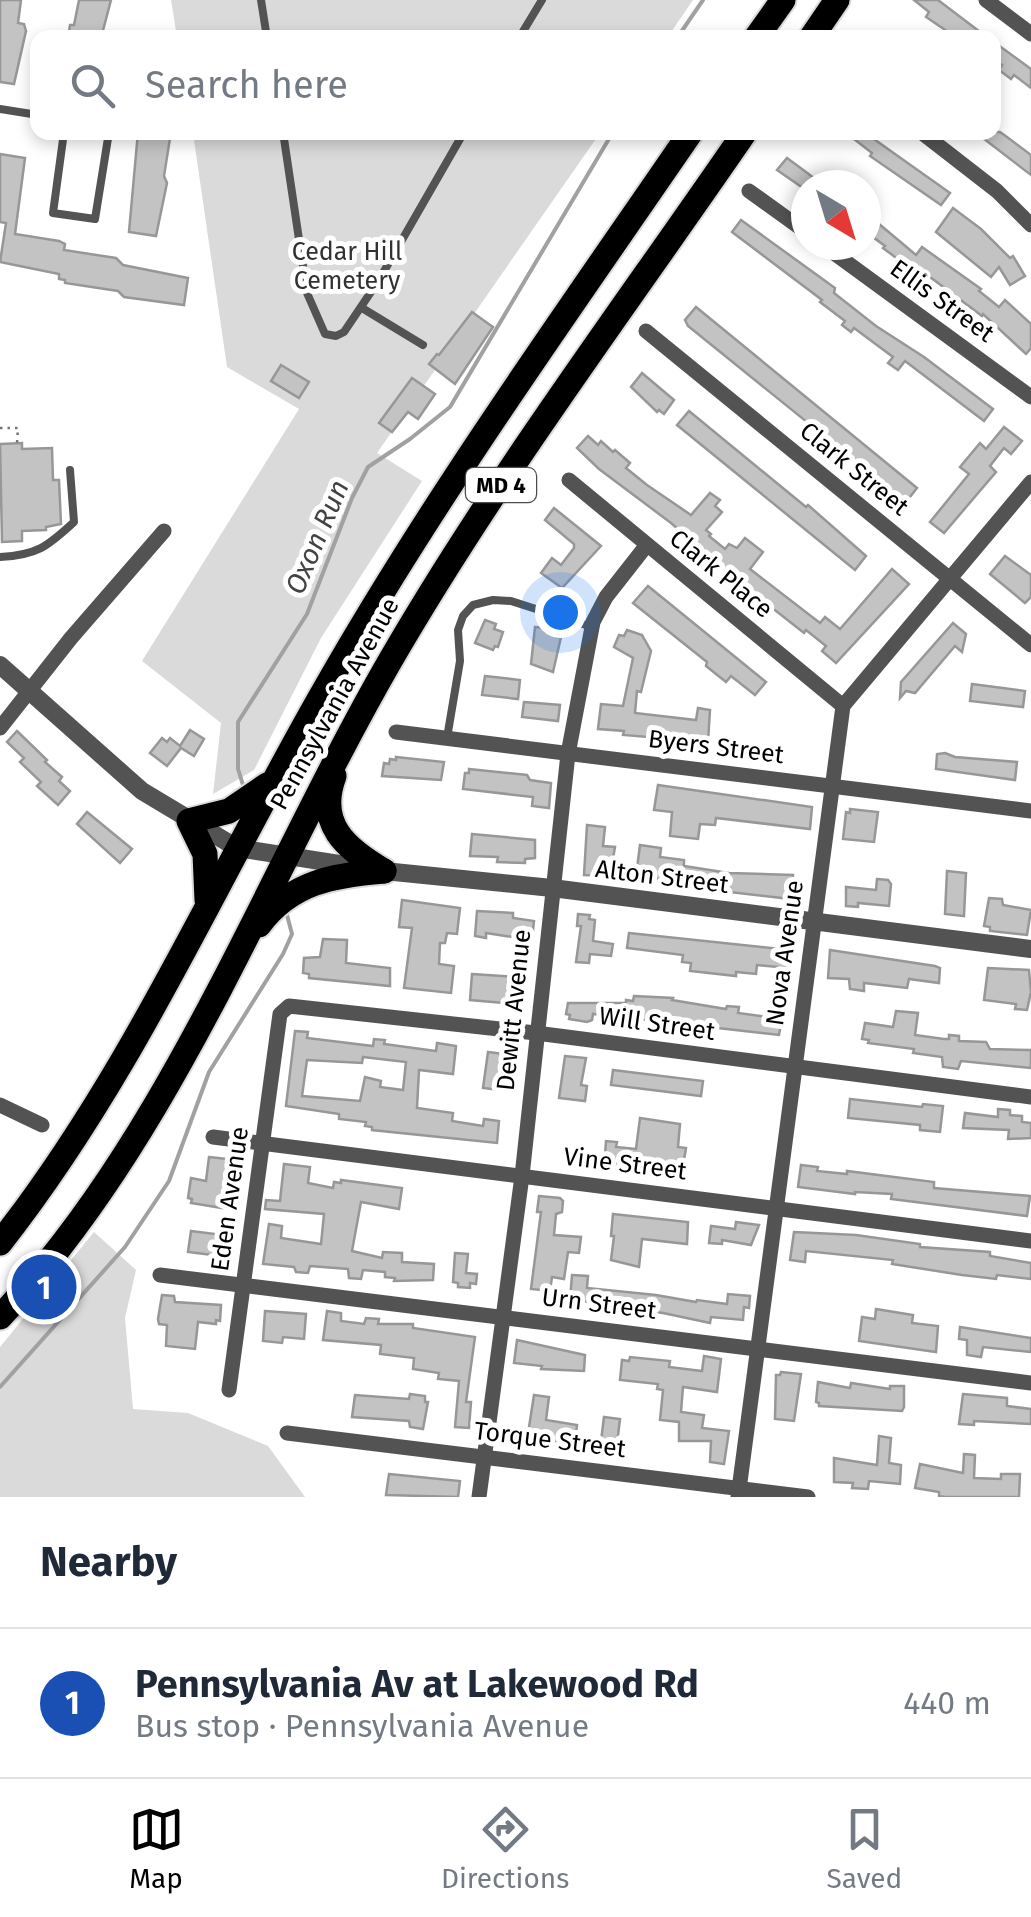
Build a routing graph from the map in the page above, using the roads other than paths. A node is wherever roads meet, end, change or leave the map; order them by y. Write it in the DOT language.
graph roads {
  1 [pos="261,0"];
  2 [pos="542,0"];
  3 [pos="783,0"];
  4 [pos="837,0"];
  5 [pos="986,0"];
  6 [pos="266,30"];
  7 [pos="524,30"];
  8 [pos="762,30"];
  9 [pos="816,30"];
  10 [pos="1031,34"];
  11 [pos="0,109"];
  12 [pos="30,114"];
  13 [pos="63,140"];
  14 [pos="107,140"];
  15 [pos="284,140"];
  16 [pos="459,140"];
  17 [pos="685,140"];
  18 [pos="739,140"];
  19 [pos="930,140"];
  20 [pos="749,191"];
  21 [pos="791,221"];
  22 [pos="1031,225"];
  23 [pos="844,260"];
  24 [pos="362,308"];
  25 [pos="646,331"];
  26 [pos="424,345"];
  27 [pos="1031,397"];
  28 [pos="70,470"];
  29 [pos="569,480"];
  30 [pos="1031,482"];
  31 [pos="164,531"];
  32 [pos="646,546"];
  33 [pos="0,557"];
  34 [pos="948,578"];
  35 [pos="592,627"];
  36 [pos="1031,645"];
  37 [pos="0,665"];
  38 [pos="30,692"];
  39 [pos="842,706"];
  40 [pos="0,728"];
  41 [pos="396,732"];
  42 [pos="349,737"];
  43 [pos="448,738"];
  44 [pos="568,754"];
  45 [pos="271,782"];
  46 [pos="832,786"];
  47 [pos="1031,812"];
  48 [pos="189,821"];
  49 [pos="237,848"];
  50 [pos="286,854"];
  51 [pos="384,871"];
  52 [pos="552,888"];
  53 [pos="207,903"];
  54 [pos="814,921"];
  55 [pos="1031,949"];
  56 [pos="280,1014"];
  57 [pos="536,1033"];
  58 [pos="192,1036"];
  59 [pos="795,1068"];
  60 [pos="1031,1097"];
  61 [pos="0,1105"];
  62 [pos="42,1125"];
  63 [pos="213,1138"];
  64 [pos="263,1144"];
  65 [pos="522,1176"];
  66 [pos="776,1208"];
  67 [pos="1031,1241"];
  68 [pos="0,1243"];
  69 [pos="160,1275"];
  70 [pos="244,1286"];
  71 [pos="0,1317"];
  72 [pos="503,1318"];
  73 [pos="758,1349"];
  74 [pos="1031,1383"];
  75 [pos="230,1390"];
  76 [pos="287,1434"];
  77 [pos="484,1458"];
  78 [pos="739,1493"];
  79 [pos="480,1497"];
  80 [pos="808,1497"];
  1 -- 6 [label="lane"];
  2 -- 7 [label="lane"];
  3 -- 8 [label="highway"];
  4 -- 9 [label="highway"];
  5 -- 10 [label="street"];
  11 -- 12 [label="lane"];
  13 -- 14 [label="lane"];
  15 -- 24 [label="lane"];
  16 -- 24 [label="lane"];
  17 -- 45 [label="highway, Pennsylvania Avenue / MD 4"];
  18 -- 42 [label="highway, Pennsylvania Avenue / MD 4"];
  19 -- 22 [label="street"];
  20 -- 21 [label="street"];
  23 -- 27 [label="street, Ellis Street"];
  24 -- 26 [label="lane"];
  25 -- 34 [label="street, Clark Street"];
  28 -- 33 [label="lane"];
  29 -- 32 [label="street, Clark Place"];
  30 -- 34 [label="street"];
  31 -- 38 [label="street"];
  32 -- 35 [label="street, Dewitt Avenue"];
  32 -- 39 [label="street, Clark Place"];
  34 -- 36 [label="street, Clark Street"];
  34 -- 39 [label="street"];
  35 -- 43 [label="lane"];
  35 -- 44 [label="street, Dewitt Avenue"];
  37 -- 38 [label="street"];
  38 -- 40 [label="street"];
  38 -- 48 [label="street"];
  39 -- 46 [label="street, Nova Avenue"];
  41 -- 43 [label="street, Byers Street"];
  42 -- 50 [label="highway, Pennsylvania Avenue / MD 4"];
  42 -- 51 [label="highway"];
  43 -- 44 [label="street, Byers Street"];
  44 -- 46 [label="street, Byers Street"];
  44 -- 52 [label="street, Dewitt Avenue"];
  45 -- 48 [label="highway"];
  45 -- 49 [label="highway, Pennsylvania Avenue / MD 4"];
  46 -- 47 [label="street, Byers Street"];
  46 -- 54 [label="street, Nova Avenue"];
  48 -- 49 [label="street"];
  48 -- 53 [label="highway"];
  49 -- 50 [label="street, Alton Street"];
  49 -- 53 [label="highway, Pennsylvania Avenue / MD 4"];
  50 -- 51 [label="street, Alton Street"];
  50 -- 58 [label="highway, Pennsylvania Avenue / MD 4"];
  51 -- 52 [label="street, Alton Street"];
  51 -- 58 [label="highway"];
  52 -- 54 [label="street, Alton Street"];
  52 -- 57 [label="street, Dewitt Avenue"];
  53 -- 68 [label="highway, Pennsylvania Avenue / MD 4"];
  54 -- 55 [label="street, Alton Street"];
  54 -- 59 [label="street, Nova Avenue"];
  56 -- 57 [label="street, Will Street"];
  56 -- 64 [label="street, Eden Avenue"];
  57 -- 59 [label="street, Will Street"];
  57 -- 65 [label="street, Dewitt Avenue"];
  58 -- 71 [label="highway, Pennsylvania Avenue / MD 4"];
  59 -- 60 [label="street, Will Street"];
  59 -- 66 [label="street, Nova Avenue"];
  61 -- 62 [label="street"];
  63 -- 64 [label="street, Vine Street"];
  64 -- 65 [label="street, Vine Street"];
  64 -- 70 [label="street, Eden Avenue"];
  65 -- 66 [label="street, Vine Street"];
  65 -- 72 [label="street, Dewitt Avenue"];
  66 -- 67 [label="street, Vine Street"];
  66 -- 73 [label="street, Nova Avenue"];
  69 -- 70 [label="street, Urn Street"];
  70 -- 72 [label="street, Urn Street"];
  70 -- 75 [label="street, Eden Avenue"];
  72 -- 73 [label="street, Urn Street"];
  72 -- 77 [label="street, Dewitt Avenue"];
  73 -- 74 [label="street, Urn Street"];
  73 -- 78 [label="street, Nova Avenue"];
  76 -- 77 [label="street, Torque Street"];
  77 -- 78 [label="street, Torque Street"];
  77 -- 79 [label="street, Dewitt Avenue"];
  78 -- 80 [label="street, Torque Street"];
}
